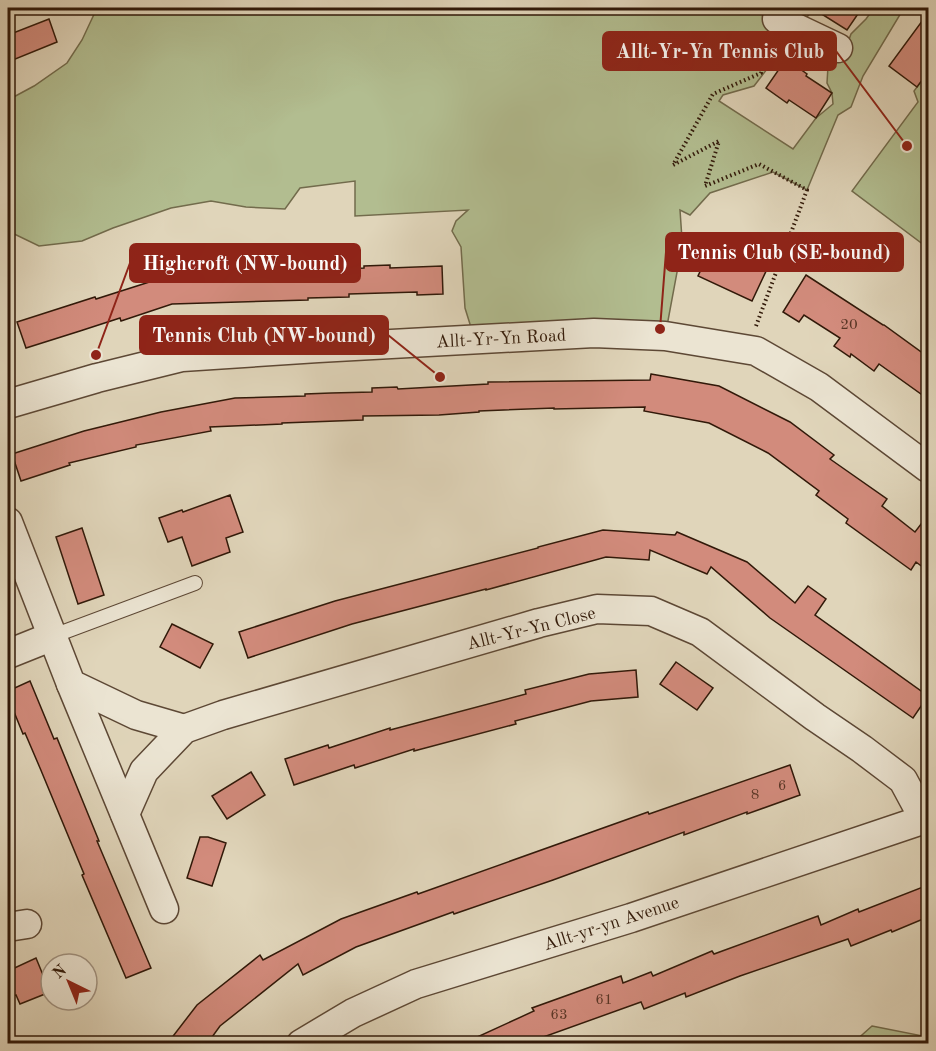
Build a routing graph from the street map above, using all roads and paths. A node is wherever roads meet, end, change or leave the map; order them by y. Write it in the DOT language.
graph roads {
  1 [pos="775,23"];
  2 [pos="838,48"];
  3 [pos="748,350"];
  4 [pos="8,404"];
  5 [pos="928,468"];
  6 [pos="8,522"];
  7 [pos="195,583"];
  8 [pos="52,636"];
  9 [pos="8,654"];
  10 [pos="71,684"];
  11 [pos="184,729"];
  12 [pos="125,814"];
  13 [pos="926,818"];
  14 [pos="164,909"];
  15 [pos="301,1044"];
  1 -- 2 [label="street"];
  1 -- 3 [label="path"];
  3 -- 4 [label="street, Allt-Yr-Yn Road"];
  3 -- 5 [label="street, Allt-Yr-Yn Road"];
  6 -- 8 [label="street"];
  7 -- 8 [label="lane"];
  8 -- 9 [label="street"];
  8 -- 10 [label="street"];
  10 -- 11 [label="street"];
  10 -- 12 [label="street"];
  11 -- 12 [label="street, Allt-Yr-Yn Close"];
  11 -- 13 [label="street, Allt-Yr-Yn Close"];
  12 -- 14 [label="street"];
  13 -- 15 [label="street, Allt-yr-yn Avenue"];
}
